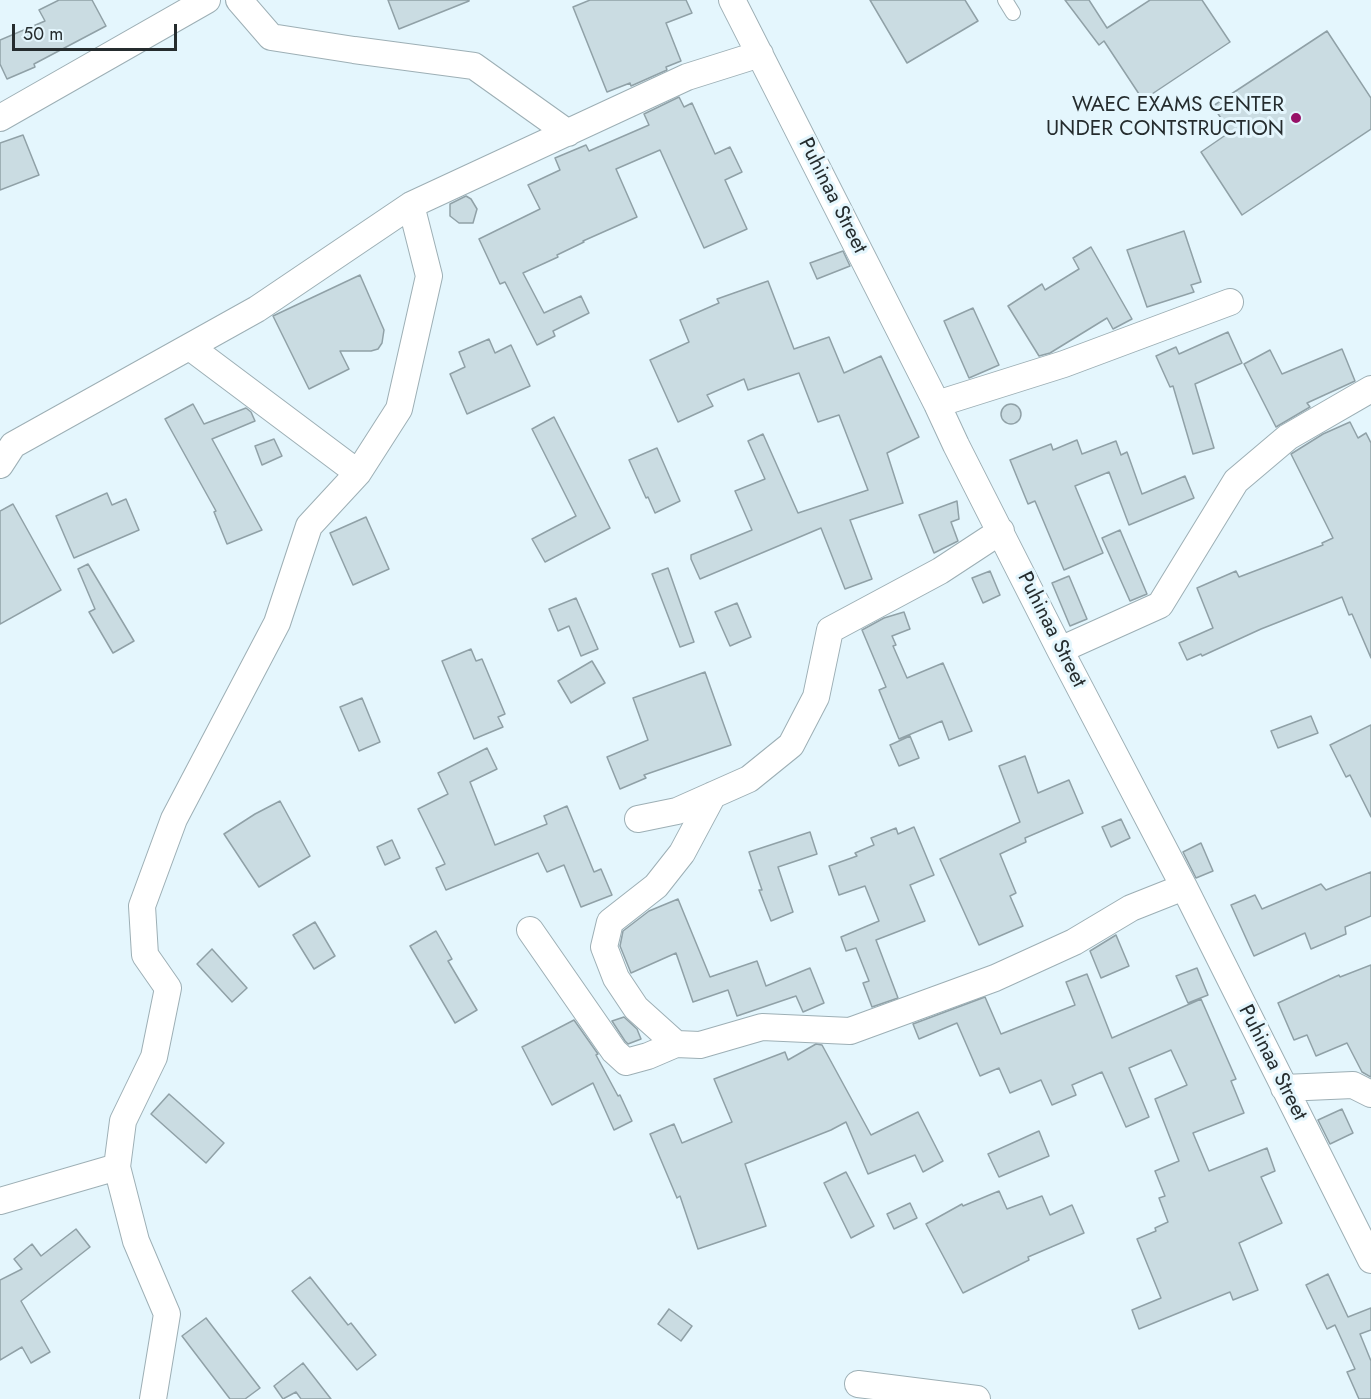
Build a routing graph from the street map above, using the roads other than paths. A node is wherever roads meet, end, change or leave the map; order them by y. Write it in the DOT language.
graph roads {
  1 [pos="207,0"];
  2 [pos="239,0"];
  3 [pos="732,0"];
  4 [pos="1005,0"];
  5 [pos="1013,13"];
  6 [pos="760,54"];
  7 [pos="0,118"];
  8 [pos="568,133"];
  9 [pos="411,205"];
  10 [pos="1230,302"];
  11 [pos="190,347"];
  12 [pos="1369,397"];
  13 [pos="938,404"];
  14 [pos="0,465"];
  15 [pos="358,473"];
  16 [pos="1001,531"];
  17 [pos="1060,650"];
  18 [pos="712,795"];
  19 [pos="638,819"];
  20 [pos="1184,887"];
  21 [pos="530,930"];
  22 [pos="676,1044"];
  23 [pos="1284,1088"];
  24 [pos="1371,1094"];
  25 [pos="117,1167"];
  26 [pos="0,1201"];
  27 [pos="1371,1260"];
  28 [pos="858,1384"];
  29 [pos="153,1399"];
  30 [pos="977,1399"];
  1 -- 7 [label="street"];
  2 -- 8 [label="street"];
  3 -- 6 [label="street, Puhinaa Street"];
  4 -- 5 [label="lane"];
  6 -- 8 [label="street"];
  6 -- 13 [label="street, Puhinaa Street"];
  8 -- 9 [label="street"];
  9 -- 11 [label="street"];
  9 -- 15 [label="street"];
  10 -- 13 [label="street"];
  11 -- 14 [label="street"];
  11 -- 15 [label="street"];
  12 -- 17 [label="street"];
  13 -- 16 [label="street, Puhinaa Street"];
  15 -- 25 [label="street"];
  16 -- 17 [label="street, Puhinaa Street"];
  16 -- 18 [label="street"];
  17 -- 20 [label="street, Puhinaa Street"];
  18 -- 19 [label="street"];
  18 -- 22 [label="street"];
  20 -- 22 [label="street"];
  20 -- 23 [label="street, Puhinaa Street"];
  21 -- 22 [label="street"];
  23 -- 24 [label="street"];
  23 -- 27 [label="street, Puhinaa Street"];
  25 -- 26 [label="street"];
  25 -- 29 [label="street"];
  28 -- 30 [label="street"];
}
